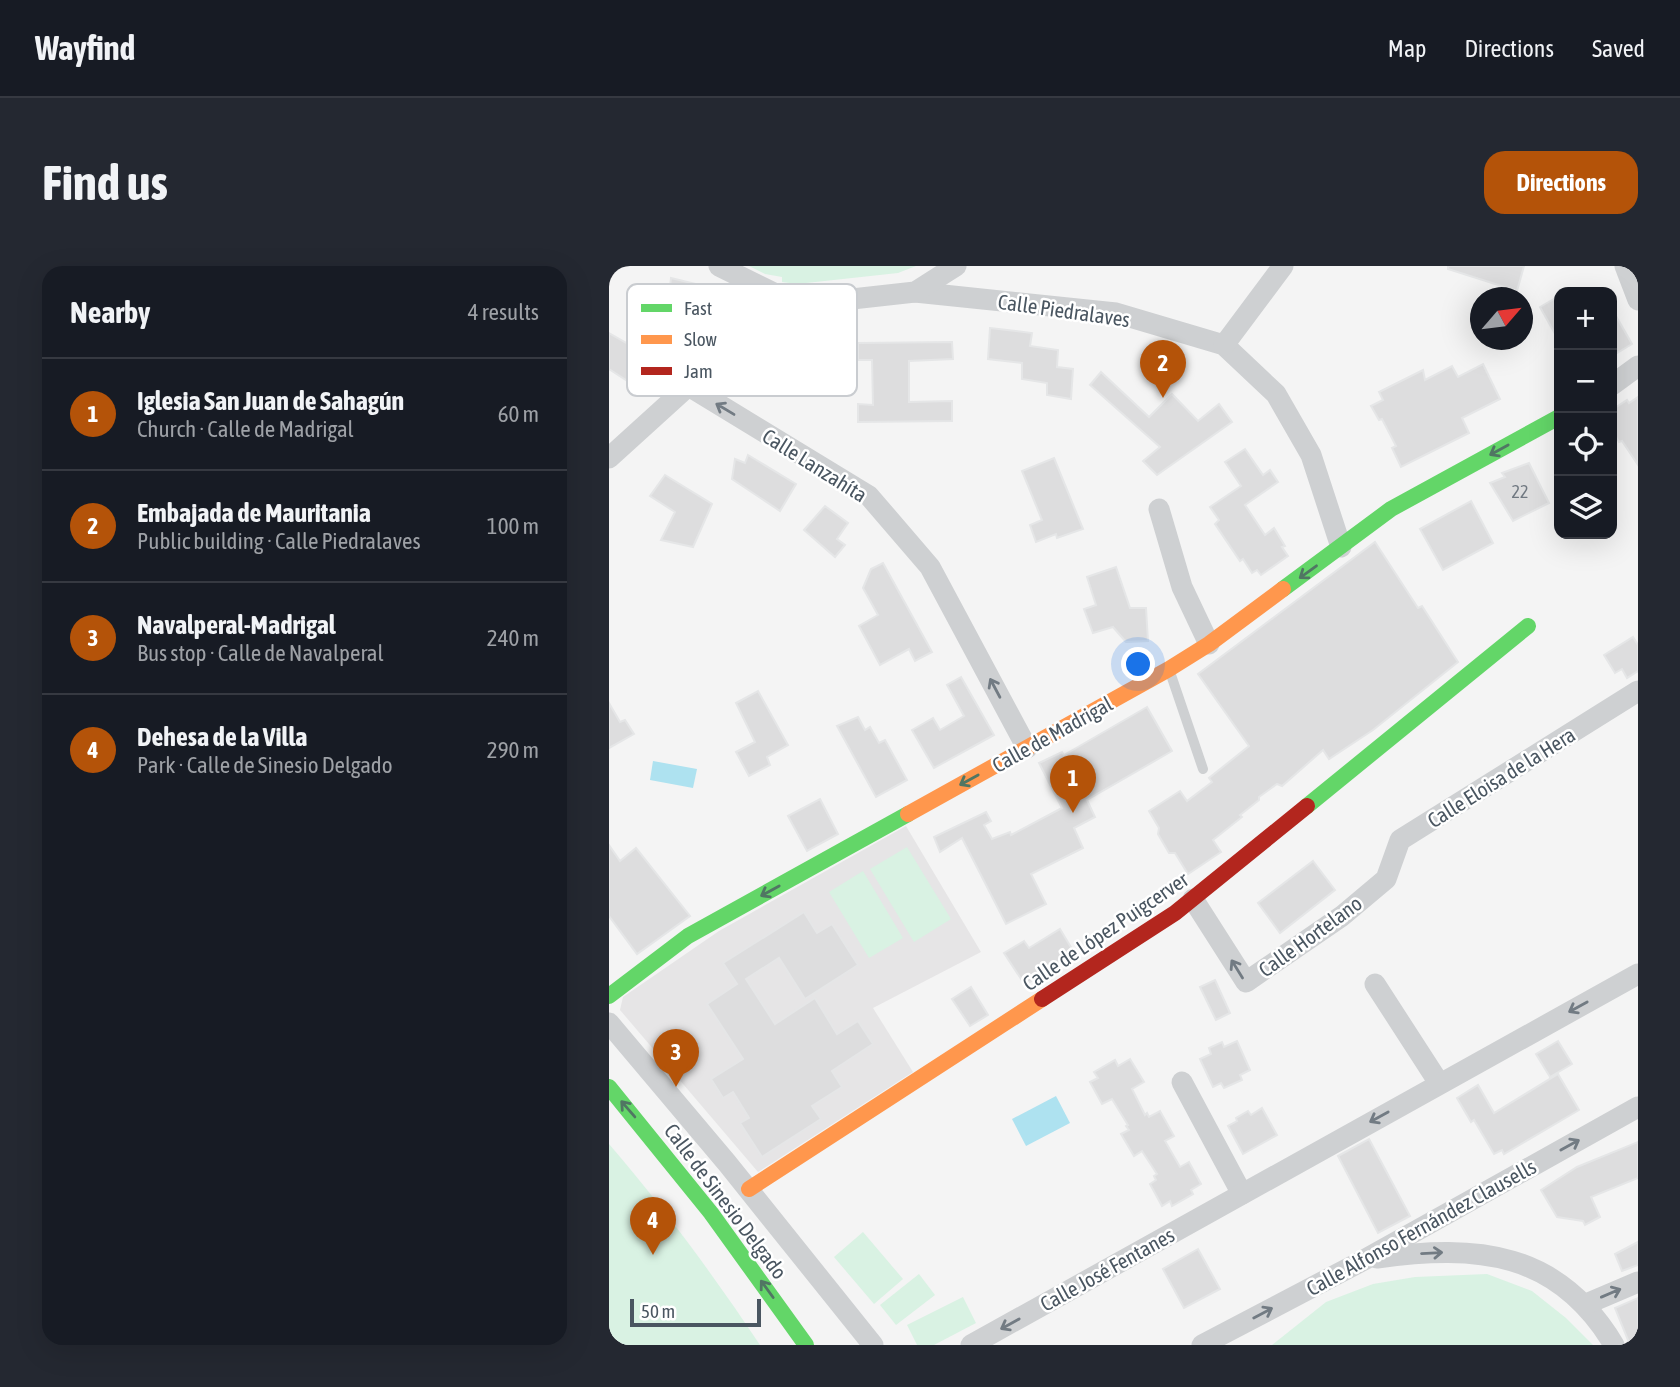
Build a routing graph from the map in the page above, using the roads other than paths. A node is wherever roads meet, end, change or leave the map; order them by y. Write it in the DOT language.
graph roads {
  1 [pos="719,266"];
  2 [pos="956,266"];
  3 [pos="1283,266"];
  4 [pos="1631,271"];
  5 [pos="755,284"];
  6 [pos="915,292"];
  7 [pos="857,298"];
  8 [pos="1638,300"];
  9 [pos="1224,345"];
  10 [pos="1638,366"];
  11 [pos="1617,381"];
  12 [pos="676,396"];
  13 [pos="704,396"];
  14 [pos="1554,420"];
  15 [pos="609,458"];
  16 [pos="1159,509"];
  17 [pos="1341,547"];
  18 [pos="1528,626"];
  19 [pos="1209,644"];
  20 [pos="1169,669"];
  21 [pos="1638,691"];
  22 [pos="1027,748"];
  23 [pos="1203,769"];
  24 [pos="1386,879"];
  25 [pos="1193,899"];
  26 [pos="1638,974"];
  27 [pos="1375,984"];
  28 [pos="609,996"];
  29 [pos="609,1023"];
  30 [pos="1182,1082"];
  31 [pos="1439,1083"];
  32 [pos="609,1087"];
  33 [pos="1638,1107"];
  34 [pos="748,1189"];
  35 [pos="1242,1194"];
  36 [pos="1364,1260"];
  37 [pos="1638,1282"];
  38 [pos="1584,1305"];
  39 [pos="806,1345"];
  40 [pos="873,1345"];
  41 [pos="971,1345"];
  42 [pos="1202,1345"];
  43 [pos="1614,1345"];
  1 -- 5 [label="street"];
  2 -- 6 [label="street"];
  3 -- 9 [label="street"];
  4 -- 8 [label="street"];
  6 -- 7 [label="street"];
  6 -- 9 [label="street, Calle Piedralaves"];
  9 -- 17 [label="street, Calle Piedralaves"];
  10 -- 11 [label="street"];
  12 -- 15 [label="street"];
  22 -- 13 [label="street, Calle Lanzahíta, one-way"];
  14 -- 17 [label="street, Calle de Madrigal, one-way"];
  16 -- 19 [label="street"];
  17 -- 19 [label="street, Calle de Madrigal, one-way"];
  18 -- 25 [label="street, Calle de López Puigcerver"];
  19 -- 20 [label="street, Calle de Madrigal"];
  20 -- 22 [label="street, Calle de Madrigal"];
  20 -- 23 [label="lane"];
  21 -- 24 [label="street, Calle Eloisa de la Hera"];
  22 -- 28 [label="street, Calle de Madrigal, one-way"];
  24 -- 25 [label="street, Calle Hortelano, one-way"];
  25 -- 34 [label="street, Calle de López Puigcerver"];
  26 -- 31 [label="street, Calle José Fentanes, one-way"];
  27 -- 31 [label="street"];
  29 -- 34 [label="street"];
  30 -- 35 [label="street"];
  31 -- 35 [label="street, Calle José Fentanes, one-way"];
  39 -- 32 [label="street, Calle de Sinesio Delgado, one-way"];
  36 -- 33 [label="street, Calle Alfonso Fernández Clausells, one-way"];
  34 -- 40 [label="street"];
  35 -- 41 [label="street, Calle José Fentanes, one-way"];
  36 -- 38 [label="street, one-way"];
  42 -- 36 [label="street, Calle Alfonso Fernández Clausells, one-way"];
  38 -- 37 [label="street, one-way"];
  38 -- 43 [label="street"];
}
